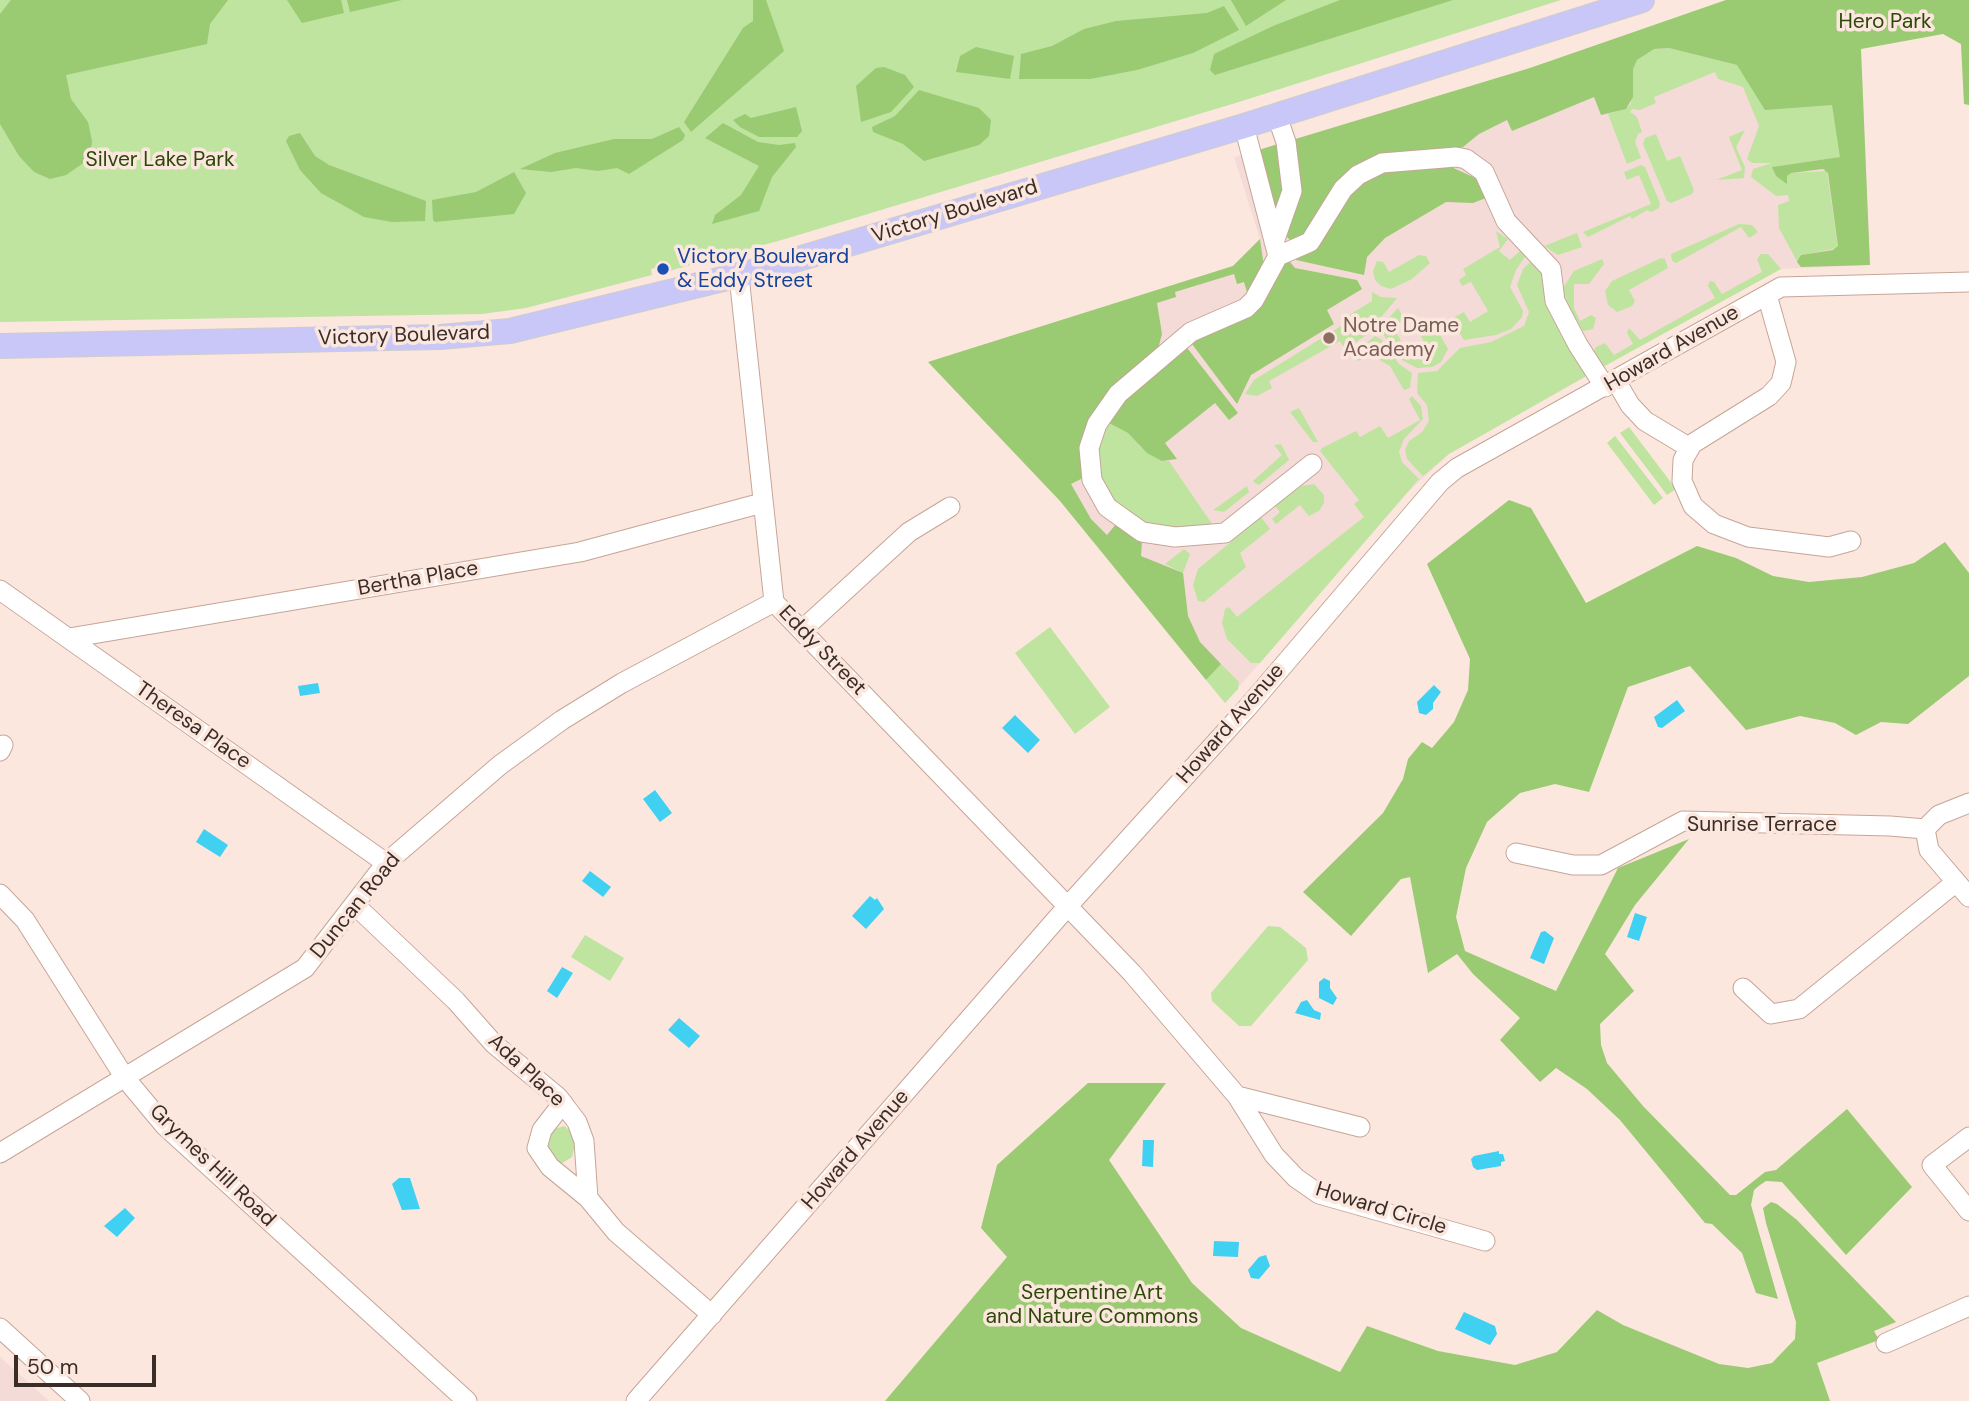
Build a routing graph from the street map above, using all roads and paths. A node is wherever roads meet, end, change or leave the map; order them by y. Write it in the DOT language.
graph roads {
  1 [pos="1642,0"];
  2 [pos="1278,116"];
  3 [pos="1244,126"];
  4 [pos="1276,249"];
  5 [pos="739,276"];
  6 [pos="1969,282"];
  7 [pos="1767,295"];
  8 [pos="0,346"];
  9 [pos="1611,384"];
  10 [pos="1690,448"];
  11 [pos="1312,464"];
  12 [pos="762,503"];
  13 [pos="950,507"];
  14 [pos="1851,541"];
  15 [pos="0,590"];
  16 [pos="774,602"];
  17 [pos="802,630"];
  18 [pos="69,638"];
  19 [pos="1969,803"];
  20 [pos="1925,829"];
  21 [pos="1516,853"];
  22 [pos="386,863"];
  23 [pos="1963,890"];
  24 [pos="0,894"];
  25 [pos="356,906"];
  26 [pos="1067,907"];
  27 [pos="1743,988"];
  28 [pos="125,1078"];
  29 [pos="1237,1096"];
  30 [pos="563,1103"];
  31 [pos="1360,1127"];
  32 [pos="1969,1137"];
  33 [pos="0,1153"];
  34 [pos="588,1198"];
  35 [pos="1969,1211"];
  36 [pos="1485,1241"];
  37 [pos="1969,1306"];
  38 [pos="712,1315"];
  39 [pos="0,1328"];
  40 [pos="1886,1343"];
  41 [pos="80,1401"];
  42 [pos="467,1401"];
  43 [pos="636,1401"];
  1 -- 2 [label="main road, Victory Boulevard"];
  2 -- 3 [label="main road, Victory Boulevard"];
  2 -- 4 [label="street"];
  3 -- 4 [label="street"];
  3 -- 5 [label="main road, Victory Boulevard"];
  4 -- 9 [label="street"];
  4 -- 11 [label="street"];
  5 -- 8 [label="main road, Victory Boulevard"];
  5 -- 12 [label="street, Eddy Street"];
  6 -- 7 [label="street, Howard Avenue"];
  7 -- 9 [label="street, Howard Avenue"];
  7 -- 10 [label="street"];
  9 -- 10 [label="street"];
  9 -- 26 [label="street, Howard Avenue"];
  10 -- 14 [label="street"];
  12 -- 16 [label="street, Eddy Street"];
  12 -- 18 [label="street, Bertha Place"];
  13 -- 17 [label="street"];
  15 -- 18 [label="street, Theresa Place"];
  16 -- 17 [label="street, Eddy Street"];
  16 -- 22 [label="street, Duncan Road"];
  17 -- 26 [label="street, Eddy Street"];
  18 -- 22 [label="street, Theresa Place"];
  19 -- 20 [label="street"];
  20 -- 21 [label="street, Sunrise Terrace"];
  20 -- 23 [label="street"];
  22 -- 25 [label="street, Duncan Road"];
  23 -- 27 [label="street"];
  24 -- 28 [label="street, Grymes Hill Road"];
  25 -- 28 [label="street, Duncan Road"];
  25 -- 30 [label="street, Ada Place"];
  26 -- 29 [label="street, Howard Circle"];
  26 -- 38 [label="street, Howard Avenue"];
  28 -- 33 [label="street, Duncan Road"];
  28 -- 42 [label="street, Grymes Hill Road"];
  29 -- 31 [label="street"];
  29 -- 36 [label="street, Howard Circle"];
  30 -- 34 [label="street, Ada Place"];
  30 -- 34 [label="street"];
  32 -- 35 [label="street"];
  34 -- 38 [label="street"];
  37 -- 40 [label="street"];
  38 -- 43 [label="street, Howard Avenue"];
  39 -- 41 [label="street"];
}
